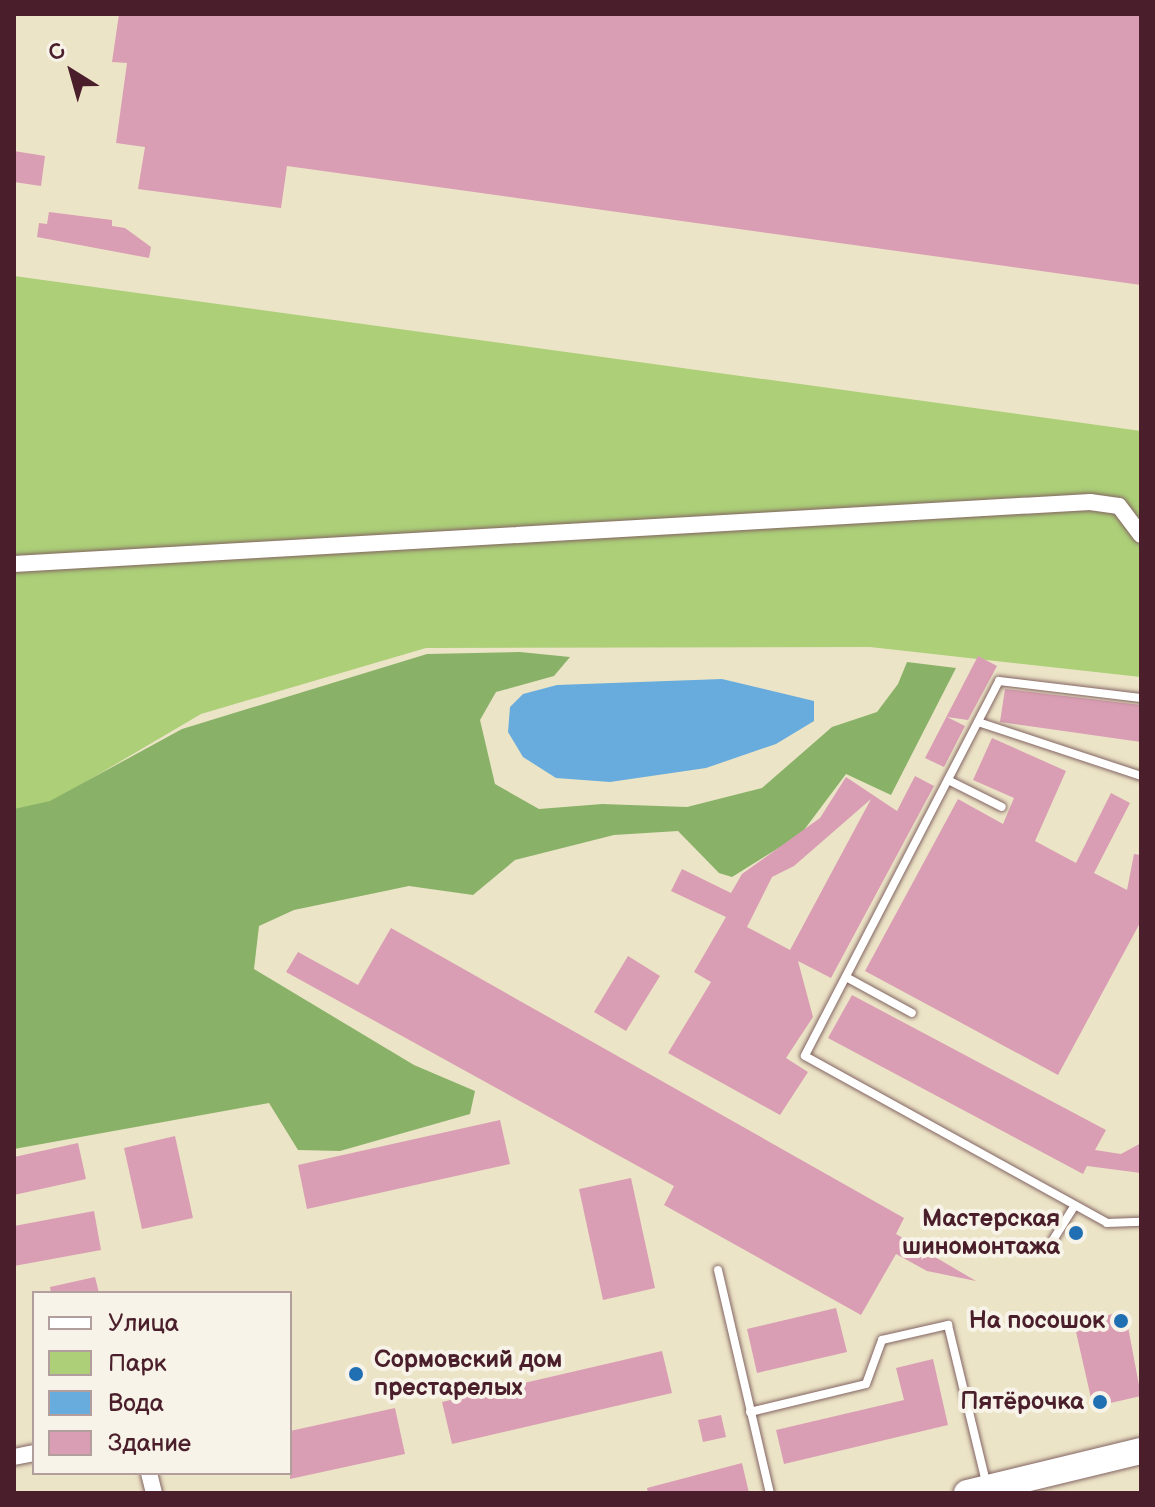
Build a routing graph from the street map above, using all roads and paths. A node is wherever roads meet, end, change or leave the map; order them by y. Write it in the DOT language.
graph roads {
  1 [pos="1141,535"];
  2 [pos="14,564"];
  3 [pos="1141,698"];
  4 [pos="978,722"];
  5 [pos="1141,776"];
  6 [pos="948,780"];
  7 [pos="1002,807"];
  8 [pos="846,977"];
  9 [pos="912,1013"];
  10 [pos="1075,1205"];
  11 [pos="1141,1222"];
  12 [pos="1053,1240"];
  13 [pos="718,1270"];
  14 [pos="750,1412"];
  15 [pos="1141,1451"];
  16 [pos="1009,1486"];
  17 [pos="770,1493"];
  1 -- 2 [label="street"];
  3 -- 4 [label="lane"];
  4 -- 5 [label="lane"];
  4 -- 6 [label="lane"];
  6 -- 7 [label="lane"];
  6 -- 8 [label="lane"];
  8 -- 9 [label="lane"];
  8 -- 10 [label="lane"];
  10 -- 11 [label="lane"];
  10 -- 12 [label="lane"];
  13 -- 14 [label="lane"];
  14 -- 16 [label="lane"];
  14 -- 17 [label="lane"];
  15 -- 16 [label="main road"];
}
